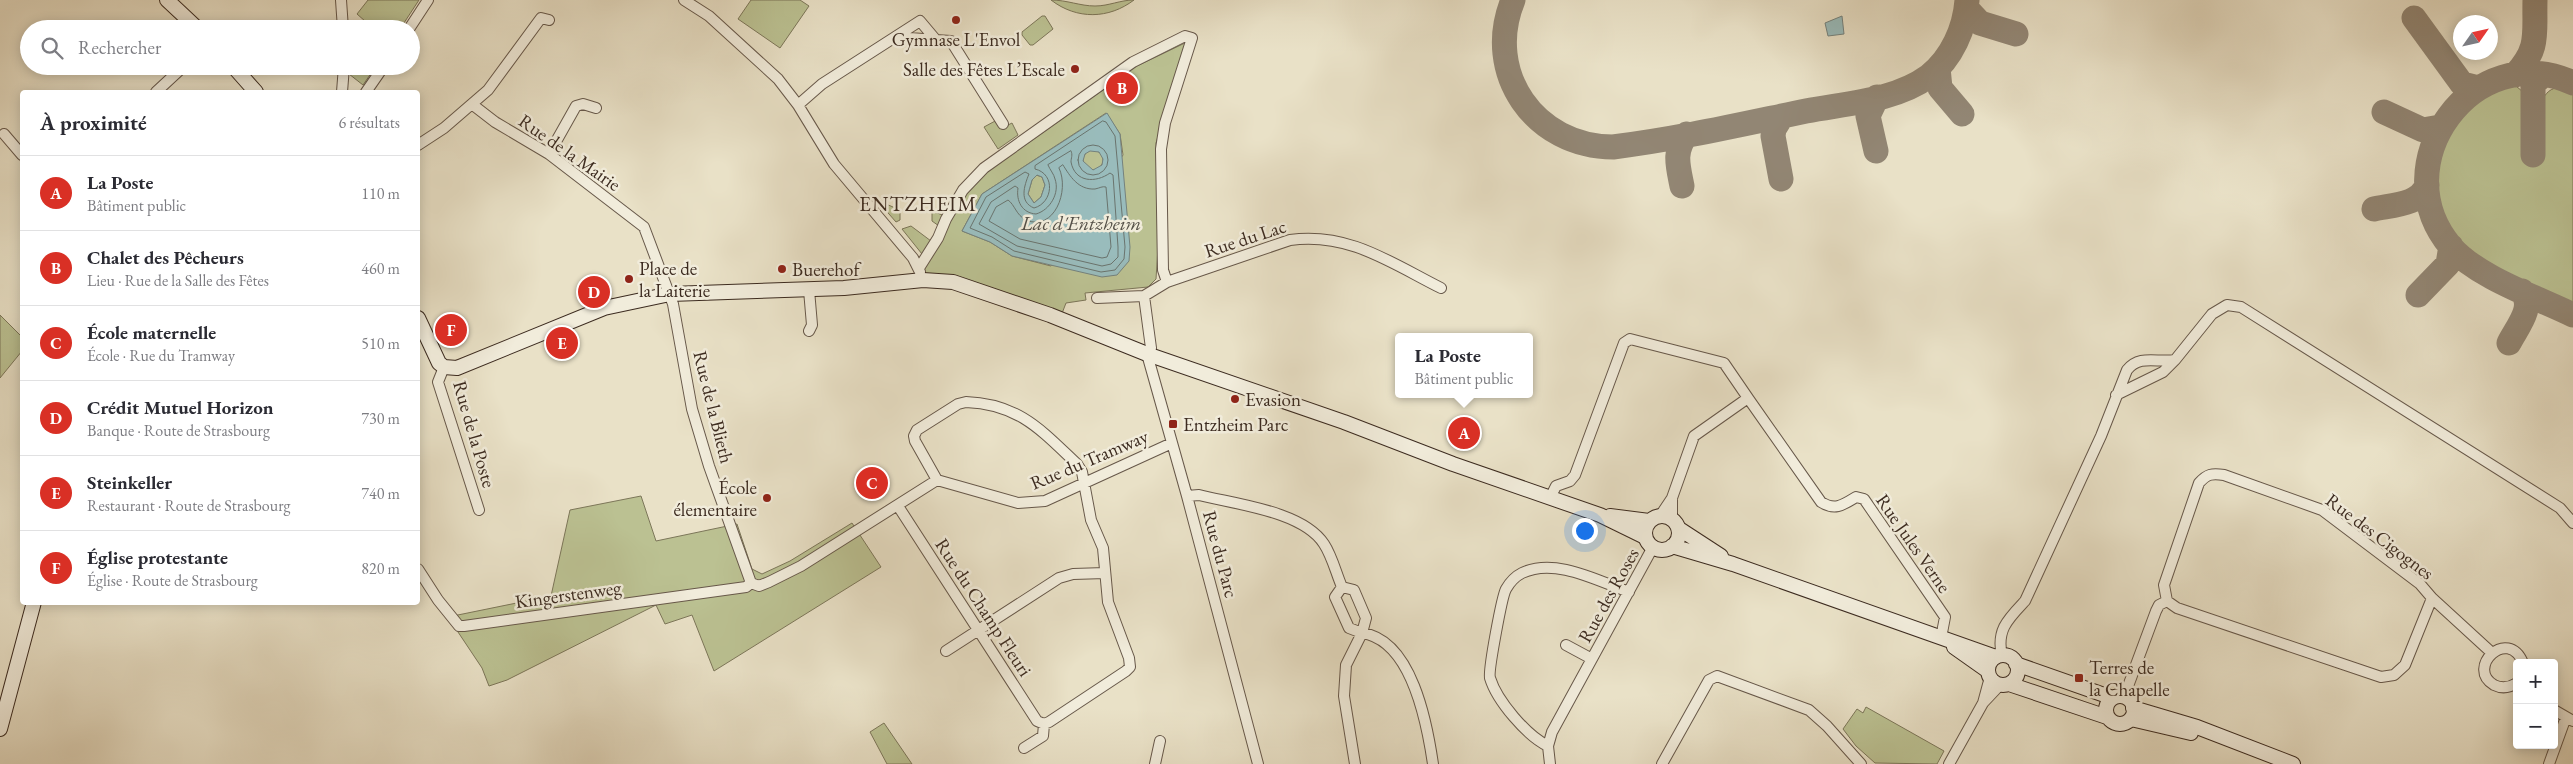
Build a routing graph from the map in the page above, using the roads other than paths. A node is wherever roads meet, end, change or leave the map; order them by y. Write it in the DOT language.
graph roads {
  1 [pos="341,0"];
  2 [pos="428,0"];
  3 [pos="684,0"];
  4 [pos="173,3"];
  5 [pos="189,20"];
  6 [pos="342,20"];
  7 [pos="415,20"];
  8 [pos="549,20"];
  9 [pos="897,37"];
  10 [pos="936,40"];
  11 [pos="174,75"];
  12 [pos="241,75"];
  13 [pos="343,75"];
  14 [pos="378,75"];
  15 [pos="158,90"];
  16 [pos="254,90"];
  17 [pos="342,90"];
  18 [pos="367,90"];
  19 [pos="472,104"];
  20 [pos="798,105"];
  21 [pos="596,108"];
  22 [pos="1003,124"];
  23 [pos="4,134"];
  24 [pos="420,143"];
  25 [pos="20,152"];
  26 [pos="549,154"];
  27 [pos="921,274"];
  28 [pos="1167,282"];
  29 [pos="1441,288"];
  30 [pos="809,290"];
  31 [pos="670,294"];
  32 [pos="1144,296"];
  33 [pos="1098,298"];
  34 [pos="420,322"];
  35 [pos="809,332"];
  36 [pos="1147,354"];
  37 [pos="2175,360"];
  38 [pos="444,367"];
  39 [pos="2116,395"];
  40 [pos="1748,398"];
  41 [pos="1172,443"];
  42 [pos="937,480"];
  43 [pos="1084,481"];
  44 [pos="1187,496"];
  45 [pos="1550,498"];
  46 [pos="898,506"];
  47 [pos="479,510"];
  48 [pos="1600,515"];
  49 [pos="1665,521"];
  50 [pos="2573,523"];
  51 [pos="1649,542"];
  52 [pos="1672,546"];
  53 [pos="1734,564"];
  54 [pos="420,573"];
  55 [pos="1105,573"];
  56 [pos="751,584"];
  57 [pos="1342,586"];
  58 [pos="1629,592"];
  59 [pos="2432,598"];
  60 [pos="2167,601"];
  61 [pos="33,605"];
  62 [pos="978,630"];
  63 [pos="1362,634"];
  64 [pos="1941,638"];
  65 [pos="1566,645"];
  66 [pos="946,651"];
  67 [pos="2492,653"];
  68 [pos="1999,656"];
  69 [pos="1592,659"];
  70 [pos="2521,659"];
  71 [pos="2016,664"];
  72 [pos="1997,679"];
  73 [pos="2513,684"];
  74 [pos="2125,706"];
  75 [pos="2558,712"];
  76 [pos="2107,717"];
  77 [pos="2570,719"];
  78 [pos="1044,724"];
  79 [pos="0,729"];
  80 [pos="1160,741"];
  81 [pos="1548,746"];
  82 [pos="1024,748"];
  83 [pos="1156,764"];
  84 [pos="1258,764"];
  85 [pos="1355,764"];
  86 [pos="1433,764"];
  87 [pos="1550,764"];
  88 [pos="1662,764"];
  89 [pos="1861,764"];
  90 [pos="1949,764"];
  91 [pos="2293,764"];
  92 [pos="2549,764"];
  1 -- 6 [label="street"];
  2 -- 7 [label="street"];
  3 -- 20 [label="street"];
  4 -- 5 [label="main road"];
  8 -- 19 [label="street"];
  9 -- 10 [label="street"];
  9 -- 10 [label="street"];
  9 -- 20 [label="street"];
  10 -- 22 [label="street"];
  11 -- 15 [label="street"];
  12 -- 16 [label="main road"];
  13 -- 17 [label="street"];
  14 -- 18 [label="street"];
  19 -- 24 [label="street"];
  19 -- 26 [label="street, Rue de la Mairie"];
  20 -- 27 [label="street"];
  21 -- 26 [label="street"];
  23 -- 25 [label="street"];
  26 -- 31 [label="street, Rue de la Mairie"];
  27 -- 28 [label="street"];
  27 -- 30 [label="main road"];
  27 -- 36 [label="main road"];
  28 -- 29 [label="street, Rue du Lac"];
  28 -- 32 [label="street, Rue du Lac"];
  30 -- 31 [label="main road"];
  30 -- 35 [label="street"];
  31 -- 38 [label="main road"];
  31 -- 56 [label="street, Rue de la Blieth"];
  32 -- 33 [label="street, Rue du Lac"];
  32 -- 36 [label="street"];
  34 -- 38 [label="main road"];
  36 -- 41 [label="street, Rue du Parc"];
  36 -- 45 [label="main road"];
  37 -- 39 [label="street"];
  37 -- 39 [label="street"];
  37 -- 50 [label="street"];
  38 -- 47 [label="street, Rue de la Poste"];
  39 -- 68 [label="street"];
  40 -- 45 [label="street"];
  40 -- 49 [label="street"];
  40 -- 64 [label="street, Rue Jules Verne"];
  41 -- 43 [label="street, Rue du Tramway"];
  41 -- 44 [label="street, Rue du Parc"];
  42 -- 43 [label="street, Rue du Tramway"];
  42 -- 43 [label="street"];
  42 -- 46 [label="street"];
  43 -- 55 [label="street"];
  44 -- 57 [label="street"];
  44 -- 84 [label="street, Rue du Parc"];
  45 -- 48 [label="main road"];
  46 -- 56 [label="street"];
  46 -- 62 [label="street, Rue du Champ Fleuri"];
  48 -- 49 [label="main road"];
  48 -- 51 [label="main road"];
  49 -- 51 [label="main road"];
  49 -- 52 [label="main road"];
  49 -- 53 [label="main road"];
  51 -- 52 [label="main road"];
  51 -- 58 [label="street, Rue des Roses"];
  52 -- 53 [label="main road"];
  53 -- 64 [label="main road"];
  54 -- 56 [label="street, Kingerstenweg"];
  55 -- 62 [label="street"];
  55 -- 78 [label="street"];
  57 -- 63 [label="street"];
  57 -- 63 [label="street"];
  58 -- 69 [label="street, Rue des Roses"];
  58 -- 81 [label="street"];
  59 -- 60 [label="street, Rue des Cigognes"];
  59 -- 60 [label="street, Rue des Cigognes"];
  59 -- 67 [label="street, Rue des Cigognes"];
  60 -- 74 [label="street"];
  61 -- 79 [label="main road"];
  62 -- 66 [label="street"];
  62 -- 78 [label="street, Rue du Champ Fleuri"];
  63 -- 85 [label="street"];
  63 -- 86 [label="street"];
  64 -- 68 [label="main road"];
  64 -- 72 [label="main road"];
  65 -- 69 [label="street, Rue des Roses"];
  67 -- 70 [label="street"];
  67 -- 73 [label="street"];
  68 -- 71 [label="main road"];
  68 -- 72 [label="main road"];
  69 -- 81 [label="street, Rue des Roses"];
  71 -- 72 [label="main road"];
  71 -- 74 [label="main road"];
  72 -- 76 [label="main road"];
  72 -- 90 [label="street"];
  74 -- 76 [label="main road"];
  74 -- 76 [label="main road"];
  74 -- 91 [label="main road"];
  75 -- 77 [label="street"];
  77 -- 92 [label="street"];
  78 -- 82 [label="street"];
  80 -- 83 [label="street"];
  81 -- 87 [label="street, Rue des Roses"];
  88 -- 89 [label="street"];
}
